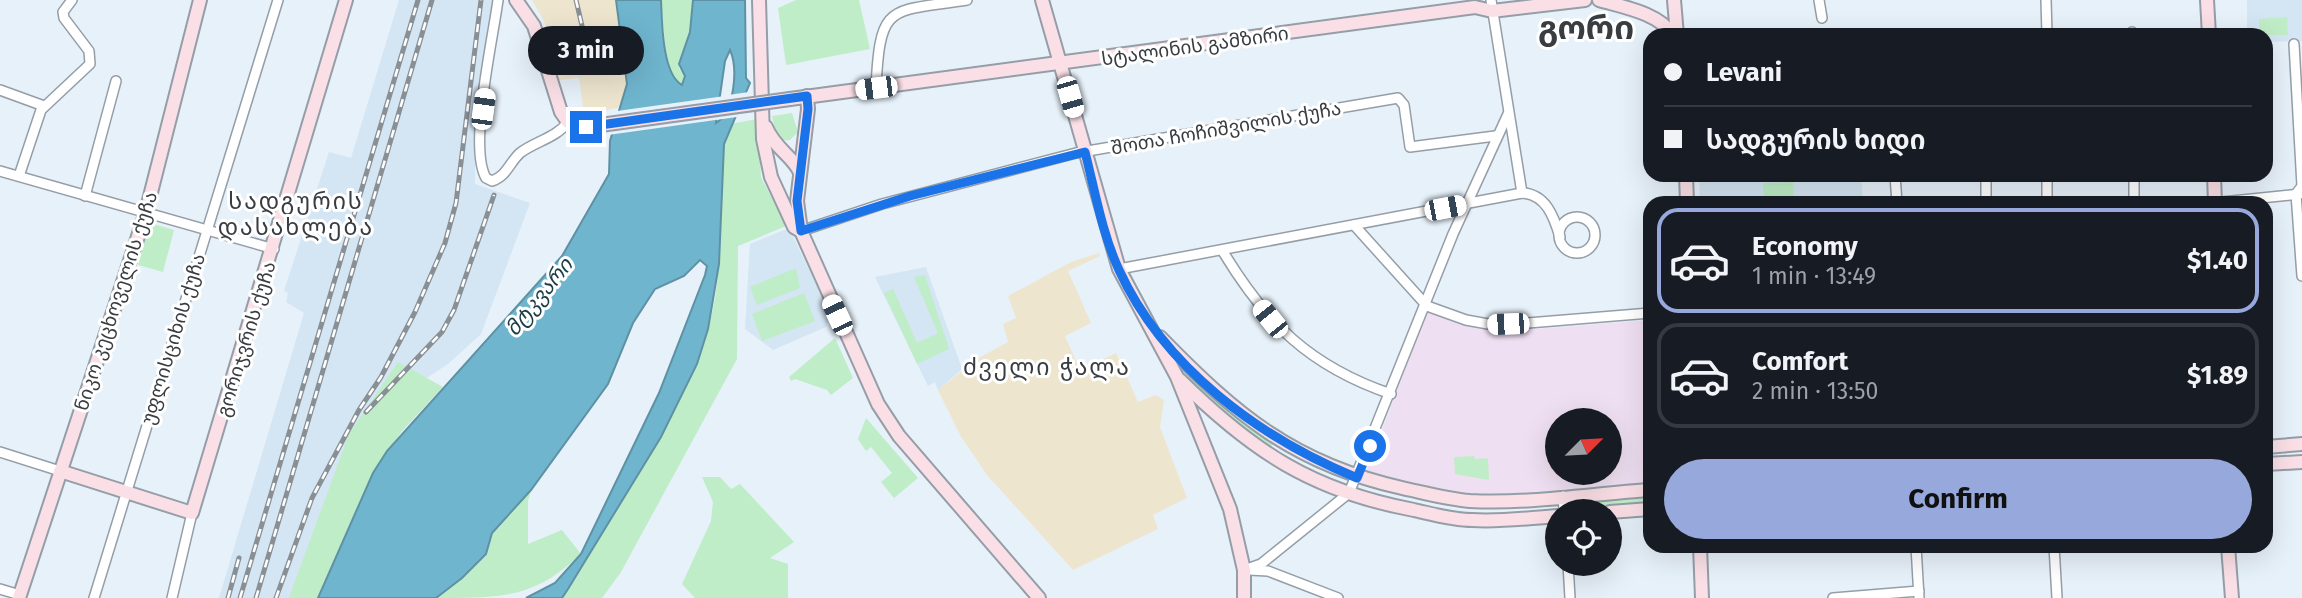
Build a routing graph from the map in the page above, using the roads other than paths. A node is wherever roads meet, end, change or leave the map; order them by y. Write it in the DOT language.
graph roads {
  1 [pos="72,0"];
  2 [pos="200,0"];
  3 [pos="278,0"];
  4 [pos="346,0"];
  5 [pos="498,0"];
  6 [pos="516,0"];
  7 [pos="759,0"];
  8 [pos="967,0"];
  9 [pos="1042,0"];
  10 [pos="1585,0"];
  11 [pos="1599,0"];
  12 [pos="1674,0"];
  13 [pos="1819,0"];
  14 [pos="2046,0"];
  15 [pos="2207,0"];
  16 [pos="1490,4"];
  17 [pos="1822,18"];
  18 [pos="1669,28"];
  19 [pos="1675,28"];
  20 [pos="2047,28"];
  21 [pos="2209,28"];
  22 [pos="2294,44"];
  23 [pos="1060,65"];
  24 [pos="116,80"];
  25 [pos="876,88"];
  26 [pos="0,90"];
  27 [pos="807,96"];
  28 [pos="44,106"];
  29 [pos="1508,114"];
  30 [pos="763,120"];
  31 [pos="568,122"];
  32 [pos="806,131"];
  33 [pos="1496,136"];
  34 [pos="1085,152"];
  35 [pos="785,156"];
  36 [pos="0,171"];
  37 [pos="19,176"];
  38 [pos="800,176"];
  39 [pos="771,179"];
  40 [pos="1522,193"];
  41 [pos="2299,194"];
  42 [pos="85,196"];
  43 [pos="2273,197"];
  44 [pos="1468,203"];
  45 [pos="146,212"];
  46 [pos="1554,218"];
  47 [pos="1566,221"];
  48 [pos="1354,225"];
  49 [pos="207,230"];
  50 [pos="801,231"];
  51 [pos="1560,237"];
  52 [pos="274,249"];
  53 [pos="1222,250"];
  54 [pos="1119,269"];
  55 [pos="2302,276"];
  56 [pos="1426,306"];
  57 [pos="1643,313"];
  58 [pos="1148,324"];
  59 [pos="1191,368"];
  60 [pos="1177,377"];
  61 [pos="1391,394"];
  62 [pos="1217,416"];
  63 [pos="1197,428"];
  64 [pos="1280,442"];
  65 [pos="2302,444"];
  66 [pos="2273,446"];
  67 [pos="0,453"];
  68 [pos="1270,458"];
  69 [pos="2302,462"];
  70 [pos="2273,464"];
  71 [pos="60,471"];
  72 [pos="1357,478"];
  73 [pos="1643,490"];
  74 [pos="126,492"];
  75 [pos="1349,493"];
  76 [pos="1436,496"];
  77 [pos="1563,496"];
  78 [pos="1563,499"];
  79 [pos="1502,500"];
  80 [pos="1643,510"];
  81 [pos="1622,511"];
  82 [pos="192,513"];
  83 [pos="1432,514"];
  84 [pos="1545,517"];
  85 [pos="1502,519"];
  86 [pos="1700,553"];
  87 [pos="1916,553"];
  88 [pos="2054,553"];
  89 [pos="2229,553"];
  90 [pos="1244,570"];
  91 [pos="1569,576"];
  92 [pos="0,589"];
  93 [pos="1919,595"];
  94 [pos="20,596"];
  95 [pos="94,598"];
  96 [pos="172,598"];
  97 [pos="1039,598"];
  98 [pos="1244,598"];
  99 [pos="1338,598"];
  100 [pos="1570,598"];
  101 [pos="1702,598"];
  102 [pos="1833,598"];
  103 [pos="2057,598"];
  104 [pos="2232,598"];
  1 -- 28 [label="street"];
  2 -- 45 [label="street, ნიკო კეცხოველის ქუჩა"];
  3 -- 49 [label="street, უფლისციხის ქუჩა"];
  4 -- 52 [label="street, გორიჯვრის ქუჩა"];
  5 -- 31 [label="street"];
  6 -- 31 [label="street"];
  7 -- 30 [label="street"];
  8 -- 25 [label="street"];
  9 -- 23 [label="street"];
  10 -- 16 [label="street, სტალინის გამზირი"];
  11 -- 18 [label="street"];
  12 -- 19 [label="street"];
  13 -- 17 [label="street"];
  14 -- 20 [label="street"];
  15 -- 21 [label="street"];
  16 -- 23 [label="street, სტალინის გამზირი"];
  16 -- 29 [label="street"];
  22 -- 41 [label="street"];
  23 -- 25 [label="street, სტალინის გამზირი"];
  23 -- 34 [label="street"];
  24 -- 42 [label="street"];
  25 -- 27 [label="street, სტალინის გამზირი"];
  26 -- 28 [label="street"];
  27 -- 31 [label="street, სტალინის გამზირი, bridge"];
  27 -- 32 [label="street"];
  28 -- 37 [label="street"];
  29 -- 33 [label="street"];
  29 -- 40 [label="street"];
  30 -- 35 [label="street"];
  30 -- 39 [label="street"];
  32 -- 35 [label="street"];
  32 -- 38 [label="street"];
  33 -- 34 [label="street, შოთა ჩოჩიშვილის ქუჩა"];
  33 -- 44 [label="street"];
  34 -- 50 [label="street, შოთა ჩოჩიშვილის ქუჩა"];
  34 -- 54 [label="street"];
  35 -- 38 [label="street"];
  35 -- 39 [label="street"];
  36 -- 37 [label="street"];
  37 -- 42 [label="street"];
  38 -- 39 [label="street"];
  38 -- 50 [label="street"];
  39 -- 50 [label="street"];
  40 -- 44 [label="street"];
  40 -- 46 [label="street"];
  41 -- 43 [label="street"];
  41 -- 55 [label="street"];
  42 -- 45 [label="street"];
  44 -- 48 [label="street"];
  44 -- 56 [label="street"];
  45 -- 49 [label="street"];
  45 -- 71 [label="street, ნიკო კეცხოველის ქუჩა"];
  46 -- 47 [label="street"];
  46 -- 51 [label="street"];
  47 -- 51 [label="street"];
  47 -- 51 [label="street"];
  48 -- 53 [label="street"];
  48 -- 56 [label="street"];
  49 -- 52 [label="street"];
  49 -- 74 [label="street, უფლისციხის ქუჩა"];
  50 -- 97 [label="street"];
  52 -- 82 [label="street, გორიჯვრის ქუჩა"];
  53 -- 54 [label="street"];
  53 -- 61 [label="street"];
  54 -- 58 [label="street"];
  56 -- 57 [label="street"];
  56 -- 61 [label="street"];
  58 -- 59 [label="street"];
  58 -- 60 [label="street"];
  59 -- 60 [label="street"];
  59 -- 64 [label="street"];
  60 -- 62 [label="street"];
  60 -- 63 [label="street"];
  61 -- 72 [label="street"];
  62 -- 63 [label="street"];
  62 -- 68 [label="street"];
  63 -- 90 [label="street"];
  64 -- 68 [label="street"];
  64 -- 72 [label="street"];
  65 -- 66 [label="street"];
  67 -- 71 [label="street"];
  68 -- 75 [label="street"];
  69 -- 70 [label="street"];
  71 -- 74 [label="street"];
  71 -- 94 [label="street, ნიკო კეცხოველის ქუჩა"];
  72 -- 75 [label="street"];
  72 -- 76 [label="street"];
  73 -- 77 [label="street"];
  74 -- 82 [label="street"];
  74 -- 95 [label="street, უფლისციხის ქუჩა"];
  75 -- 83 [label="street"];
  75 -- 90 [label="street"];
  76 -- 79 [label="street"];
  76 -- 83 [label="street"];
  77 -- 78 [label="street"];
  77 -- 79 [label="street"];
  79 -- 85 [label="street"];
  80 -- 81 [label="street"];
  82 -- 96 [label="street, გორიჯვრის ქუჩა"];
  83 -- 85 [label="street"];
  84 -- 85 [label="street"];
  86 -- 101 [label="street"];
  87 -- 93 [label="street"];
  88 -- 103 [label="street"];
  89 -- 104 [label="street"];
  90 -- 98 [label="street"];
  90 -- 99 [label="street"];
  91 -- 100 [label="street"];
  92 -- 94 [label="street"];
  93 -- 102 [label="street"];
}
